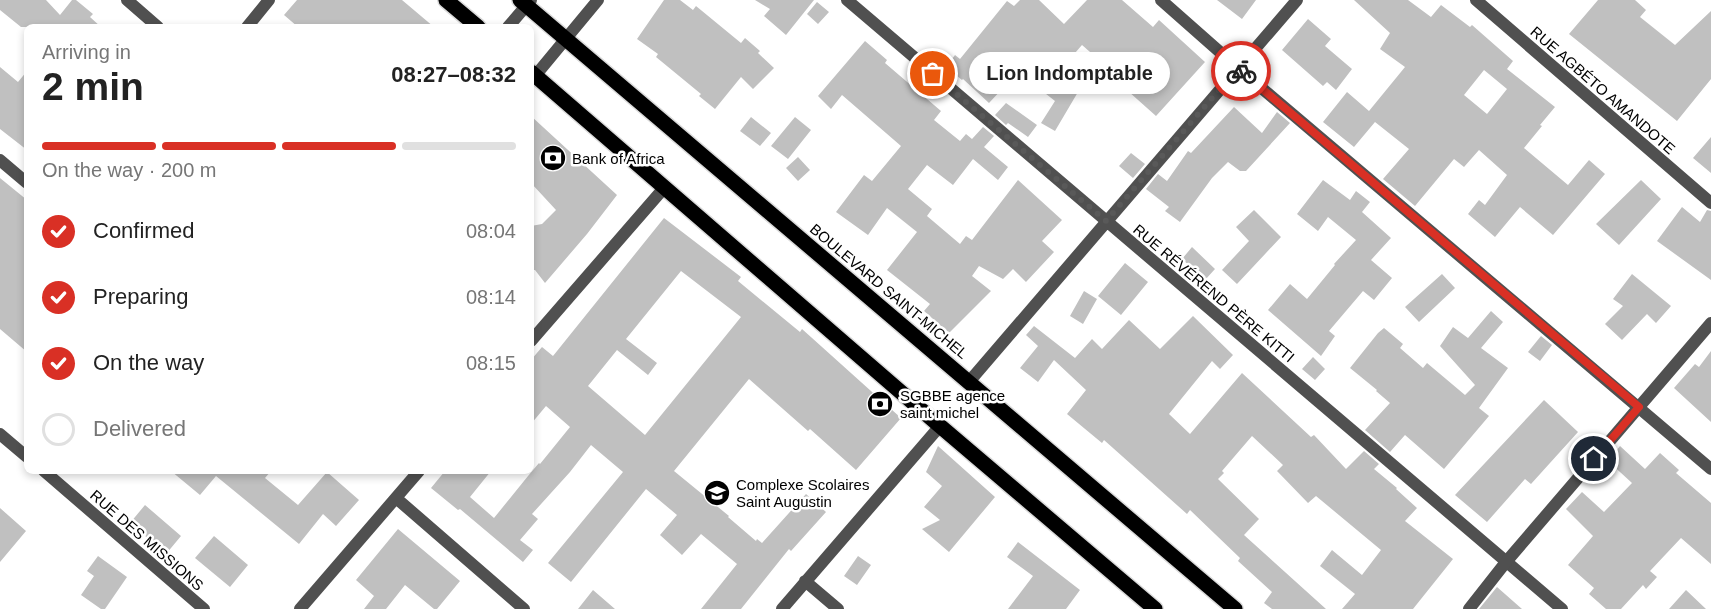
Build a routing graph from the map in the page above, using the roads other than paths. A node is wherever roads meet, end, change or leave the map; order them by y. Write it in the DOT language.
graph roads {
  1 [pos="127,0"];
  2 [pos="269,0"];
  3 [pos="446,0"];
  4 [pos="598,0"];
  5 [pos="846,0"];
  6 [pos="1161,0"];
  7 [pos="1297,0"];
  8 [pos="1476,0"];
  9 [pos="526,2"];
  10 [pos="155,24"];
  11 [pos="249,24"];
  12 [pos="474,24"];
  13 [pos="510,24"];
  14 [pos="566,39"];
  15 [pos="1238,68"];
  16 [pos="534,73"];
  17 [pos="534,75"];
  18 [pos="0,160"];
  19 [pos="24,180"];
  20 [pos="664,188"];
  21 [pos="1711,203"];
  22 [pos="1106,221"];
  23 [pos="1711,323"];
  24 [pos="534,338"];
  25 [pos="968,382"];
  26 [pos="1639,407"];
  27 [pos="940,426"];
  28 [pos="0,434"];
  29 [pos="24,454"];
  30 [pos="1711,469"];
  31 [pos="47,474"];
  32 [pos="416,474"];
  33 [pos="396,498"];
  34 [pos="1506,562"];
  35 [pos="805,581"];
  36 [pos="204,609"];
  37 [pos="300,609"];
  38 [pos="524,609"];
  39 [pos="782,609"];
  40 [pos="838,609"];
  41 [pos="1155,609"];
  42 [pos="1235,609"];
  43 [pos="1469,609"];
  44 [pos="1562,609"];
  1 -- 10 [label="street"];
  2 -- 11 [label="street"];
  3 -- 12 [label="main road"];
  4 -- 14 [label="street"];
  5 -- 22 [label="street, RUE RÉVÉREND PÈRE KITTI"];
  6 -- 15 [label="street"];
  7 -- 15 [label="street"];
  8 -- 21 [label="street, RUE AGBÉTO AMANDOTE"];
  9 -- 13 [label="street"];
  9 -- 14 [label="main road, BOULEVARD SAINT-MICHEL"];
  14 -- 16 [label="street"];
  14 -- 25 [label="main road, BOULEVARD SAINT-MICHEL"];
  15 -- 22 [label="street"];
  15 -- 26 [label="street"];
  17 -- 20 [label="main road"];
  18 -- 19 [label="street"];
  20 -- 24 [label="street"];
  20 -- 27 [label="main road"];
  22 -- 25 [label="street"];
  22 -- 34 [label="street, RUE RÉVÉREND PÈRE KITTI"];
  23 -- 26 [label="street"];
  25 -- 42 [label="main road, BOULEVARD SAINT-MICHEL"];
  26 -- 30 [label="street"];
  26 -- 34 [label="street"];
  27 -- 35 [label="street"];
  27 -- 41 [label="main road"];
  28 -- 29 [label="street"];
  31 -- 36 [label="street, RUE DES MISSIONS"];
  32 -- 33 [label="street"];
  33 -- 37 [label="street"];
  33 -- 38 [label="street"];
  34 -- 43 [label="street"];
  34 -- 44 [label="street, RUE RÉVÉREND PÈRE KITTI"];
  35 -- 39 [label="street"];
  35 -- 40 [label="street"];
}
